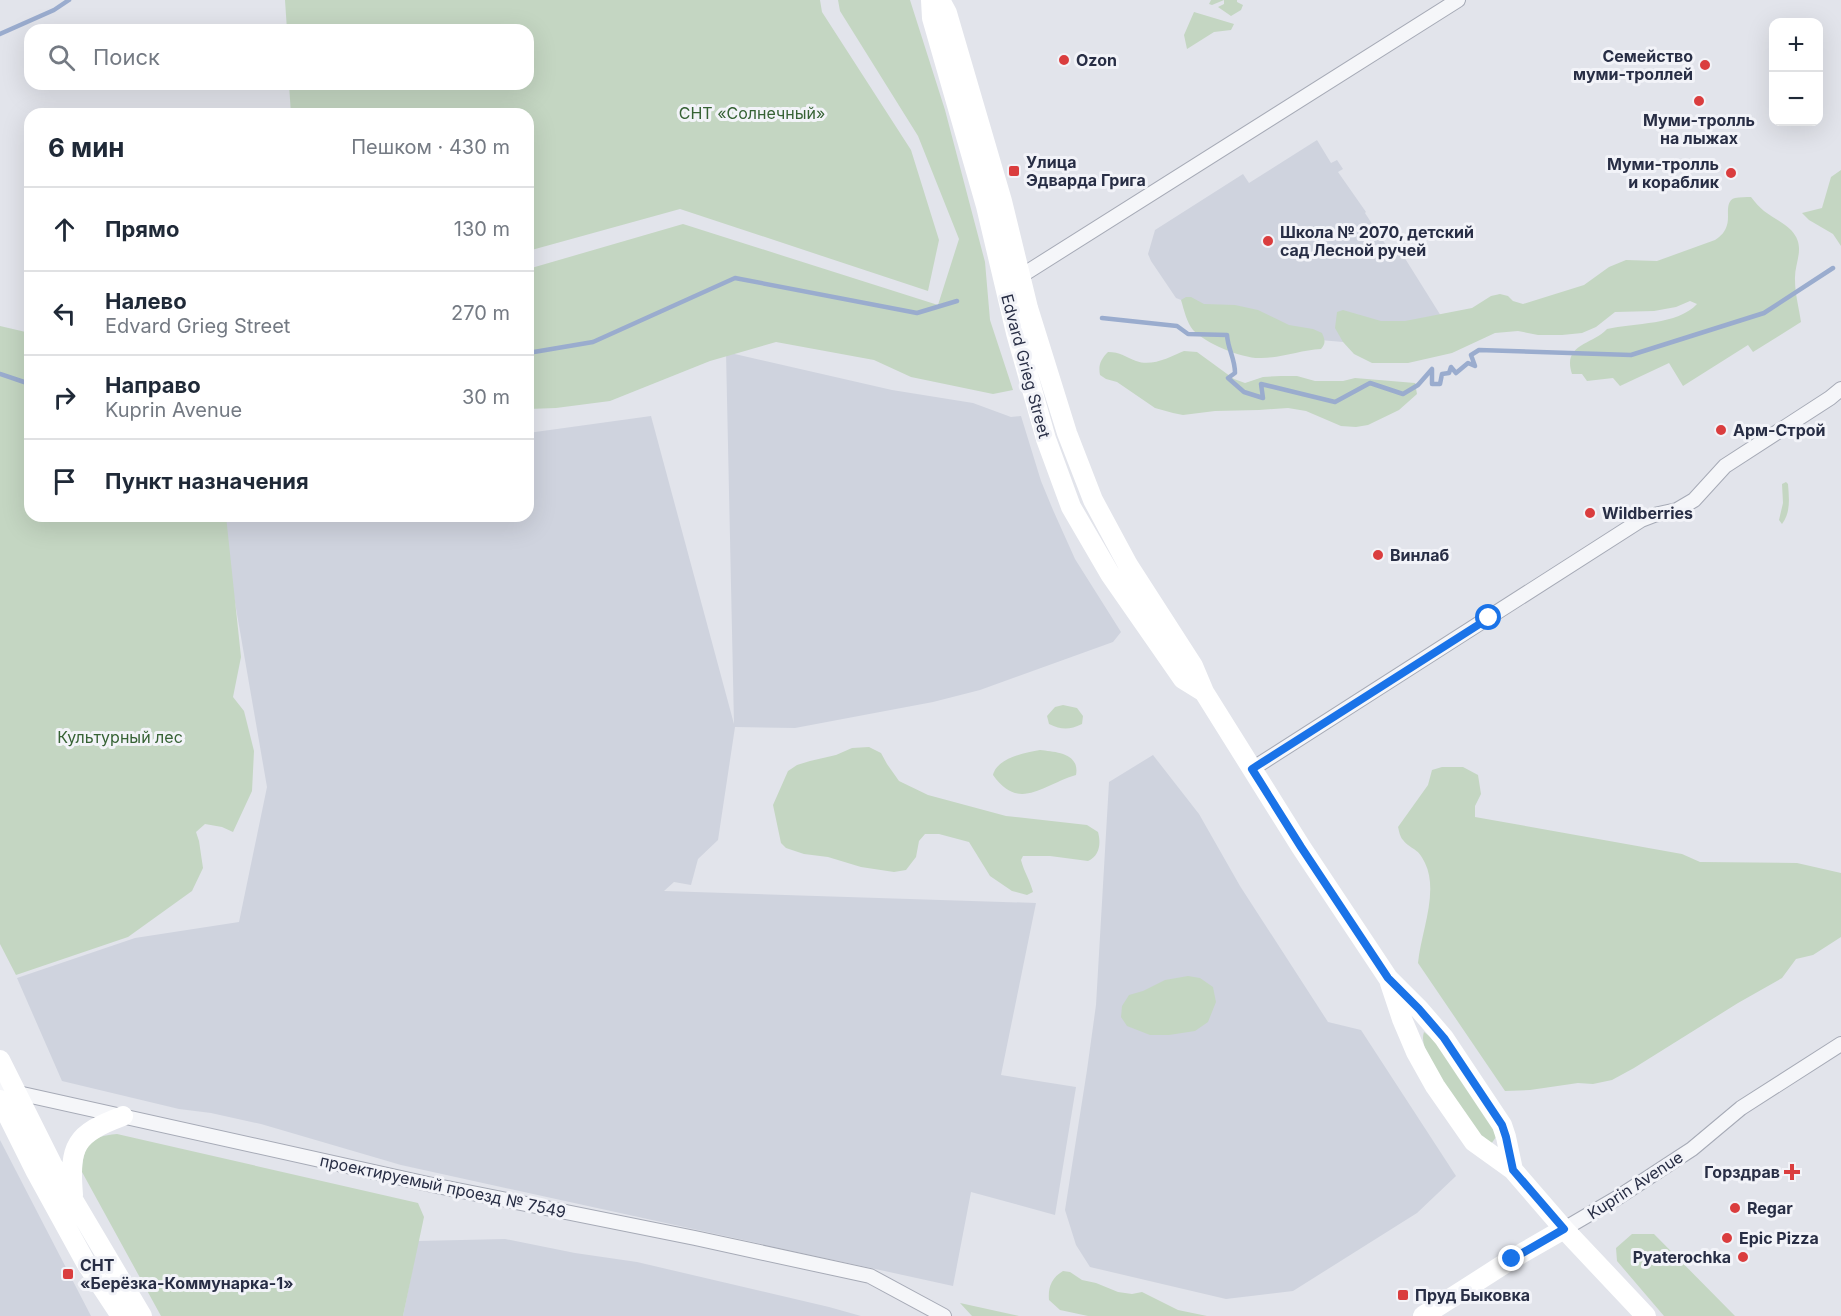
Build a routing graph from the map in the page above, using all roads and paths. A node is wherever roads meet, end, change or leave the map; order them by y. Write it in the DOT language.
graph roads {
  1 [pos="931,0"];
  2 [pos="940,0"];
  3 [pos="1458,0"];
  4 [pos="1012,281"];
  5 [pos="1837,394"];
  6 [pos="1252,769"];
  7 [pos="1388,978"];
  8 [pos="1841,1044"];
  9 [pos="0,1060"];
  10 [pos="5,1094"];
  11 [pos="123,1116"];
  12 [pos="1513,1170"];
  13 [pos="74,1201"];
  14 [pos="1564,1229"];
  15 [pos="121,1316"];
  16 [pos="142,1316"];
  17 [pos="944,1316"];
  18 [pos="1423,1316"];
  19 [pos="1646,1316"];
  1 -- 4 [label="street, Edvard Grieg Street"];
  2 -- 4 [label="street, Edvard Grieg Street"];
  3 -- 4 [label="street"];
  4 -- 6 [label="street, Edvard Grieg Street"];
  5 -- 6 [label="street"];
  6 -- 7 [label="street, Edvard Grieg Street"];
  7 -- 12 [label="street, Edvard Grieg Street"];
  7 -- 12 [label="street, Edvard Grieg Street"];
  8 -- 14 [label="street, Kuprin Avenue"];
  9 -- 10 [label="street"];
  10 -- 11 [label="street, проектируемый проезд № 7549"];
  10 -- 13 [label="street"];
  10 -- 15 [label="street"];
  11 -- 13 [label="street"];
  11 -- 17 [label="street, проектируемый проезд № 7549"];
  12 -- 14 [label="street, Edvard Grieg Street"];
  13 -- 16 [label="street"];
  14 -- 18 [label="street, Kuprin Avenue"];
  14 -- 19 [label="street, Edvard Grieg Street"];
}
